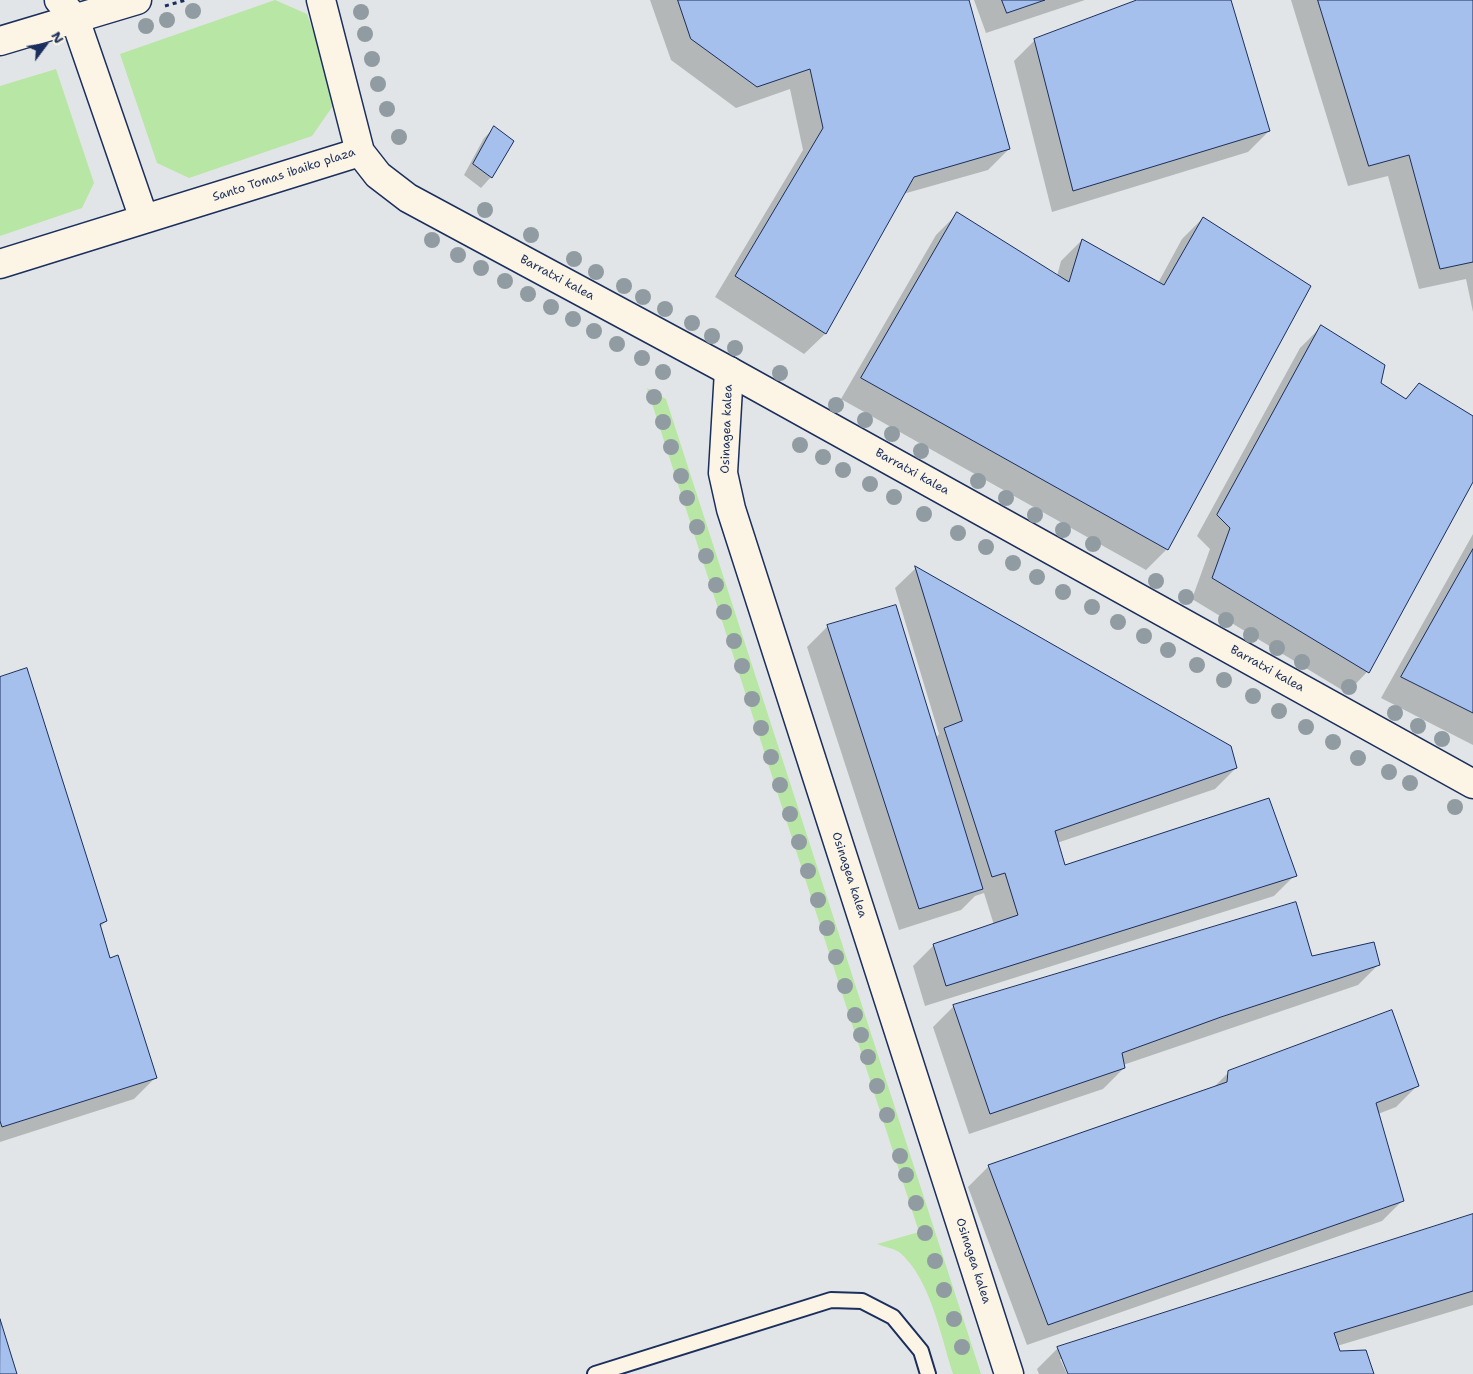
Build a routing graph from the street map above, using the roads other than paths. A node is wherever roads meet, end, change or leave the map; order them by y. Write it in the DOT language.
graph roads {
  1 [pos="136,0"];
  2 [pos="321,0"];
  3 [pos="67,10"];
  4 [pos="0,41"];
  5 [pos="360,152"];
  6 [pos="144,220"];
  7 [pos="0,264"];
  8 [pos="729,370"];
  9 [pos="1473,784"];
  10 [pos="595,1374"];
  11 [pos="928,1374"];
  12 [pos="1009,1374"];
  1 -- 3 [label="street"];
  2 -- 5 [label="street, Santo Tomas ibaiko plaza"];
  3 -- 4 [label="street"];
  3 -- 6 [label="street"];
  5 -- 6 [label="street, Santo Tomas ibaiko plaza"];
  5 -- 8 [label="street, Barratxi kalea"];
  6 -- 7 [label="street, Santo Tomas ibaiko plaza"];
  8 -- 9 [label="street, Barratxi kalea"];
  8 -- 12 [label="street, Osinagea kalea"];
  10 -- 11 [label="lane"];
}
